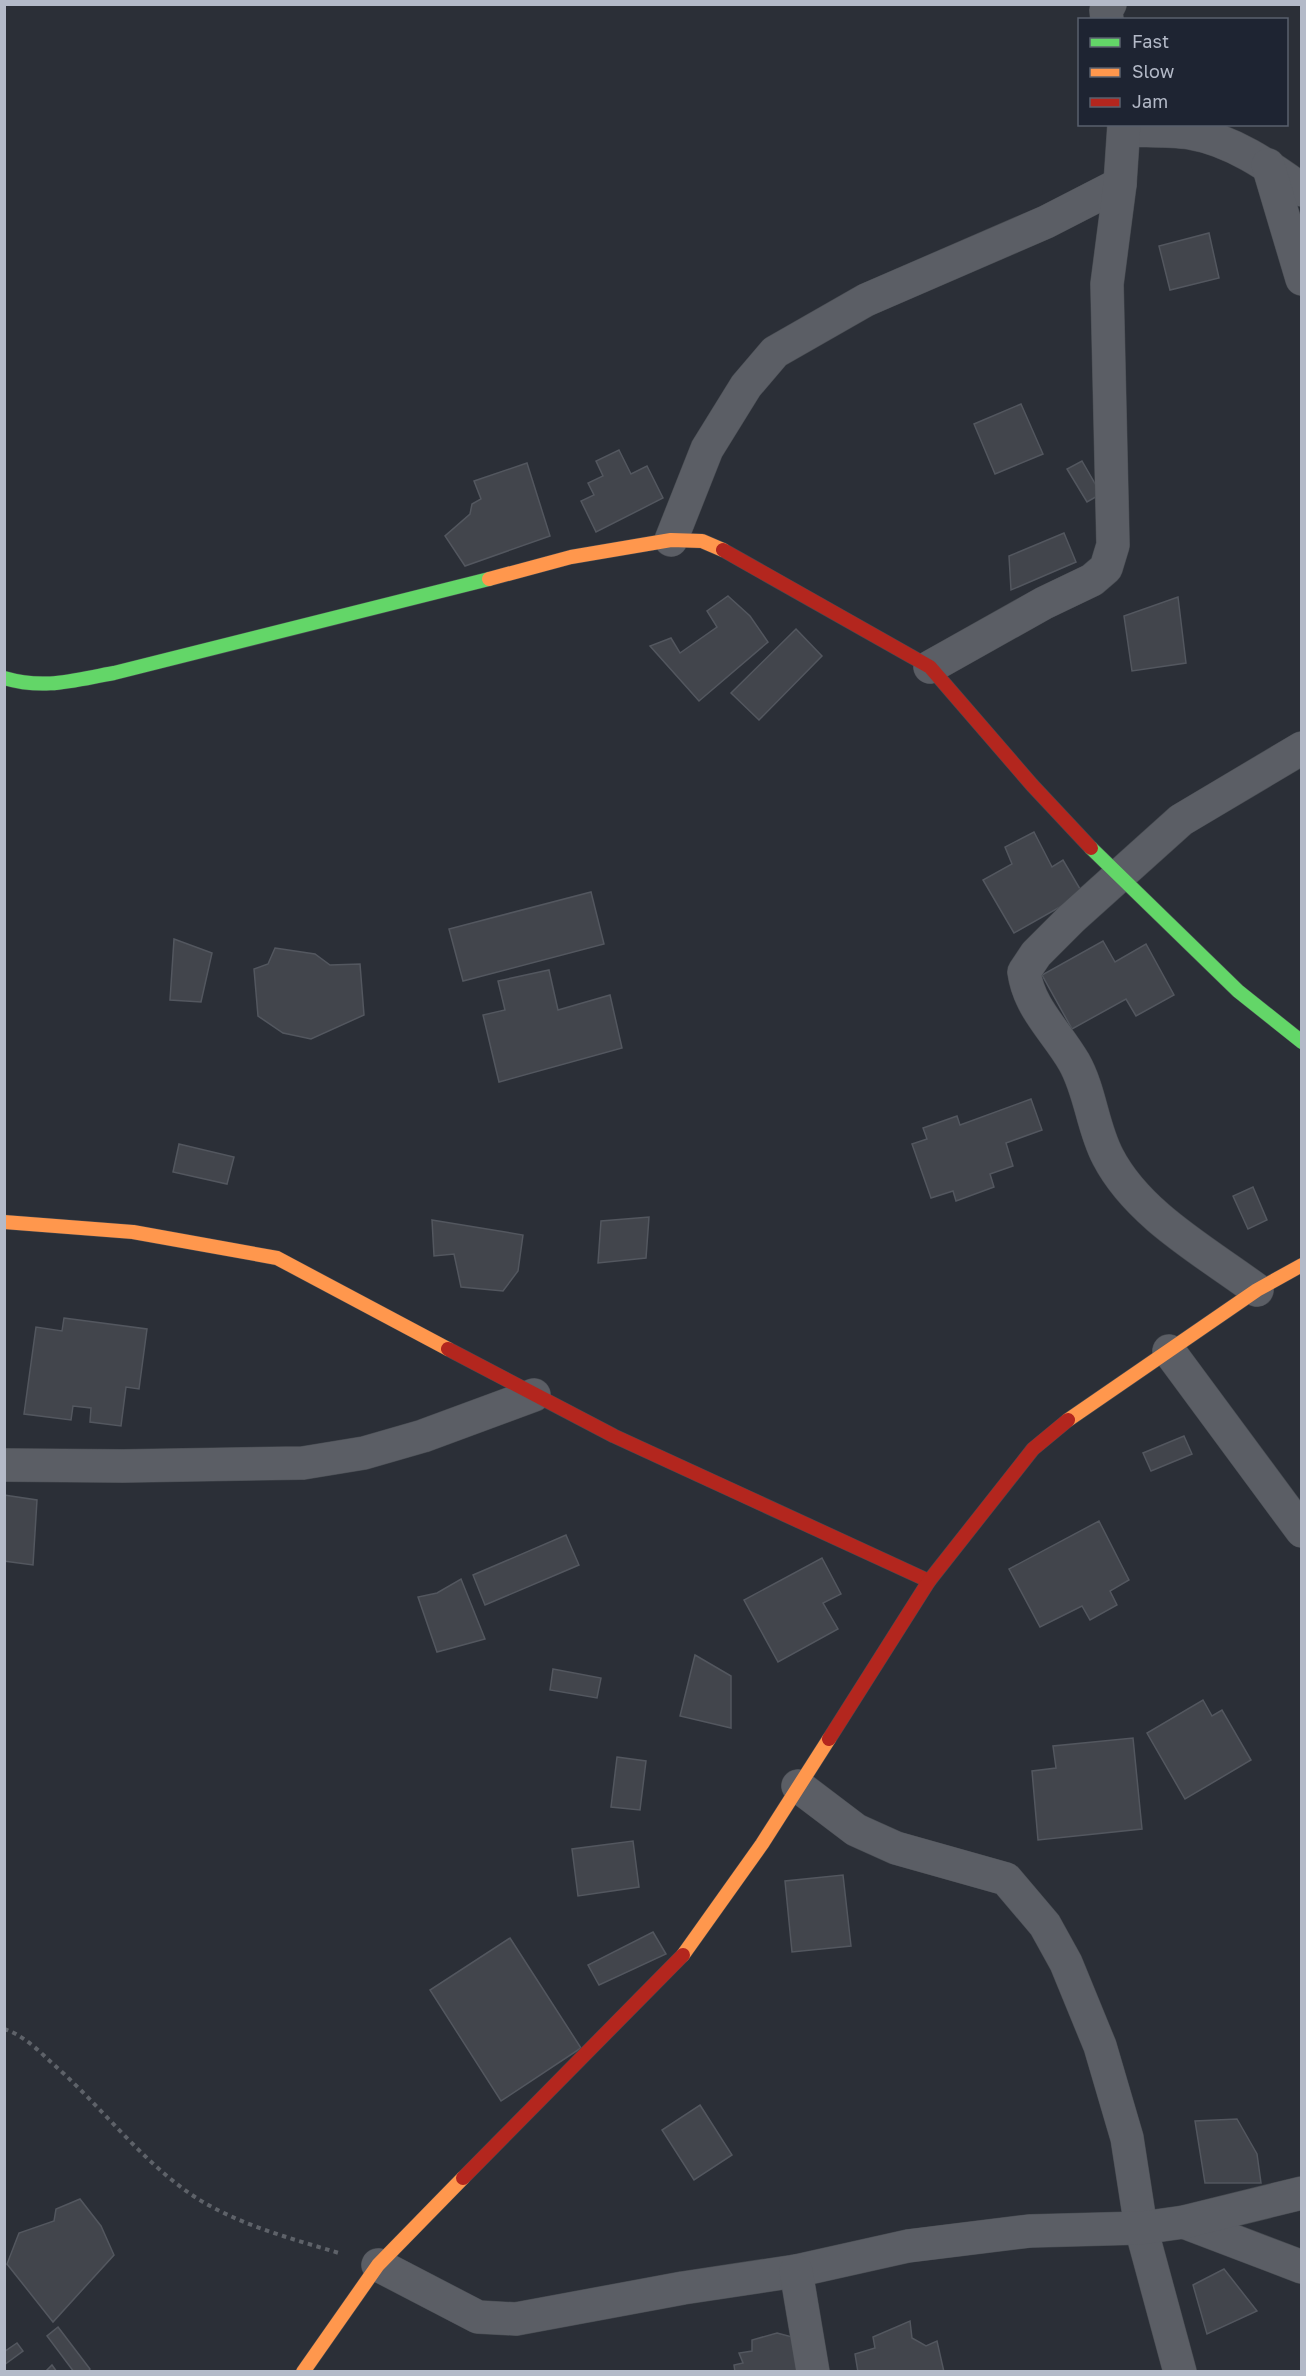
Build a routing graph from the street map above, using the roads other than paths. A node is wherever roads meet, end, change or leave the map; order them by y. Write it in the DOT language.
graph roads {
  1 [pos="1110,4"];
  2 [pos="1107,18"];
  3 [pos="1125,128"];
  4 [pos="1268,165"];
  5 [pos="1120,184"];
  6 [pos="1302,190"];
  7 [pos="1302,279"];
  8 [pos="671,540"];
  9 [pos="930,667"];
  10 [pos="5,679"];
  11 [pos="1302,748"];
  12 [pos="1116,875"];
  13 [pos="1302,1042"];
  14 [pos="4,1222"];
  15 [pos="1302,1265"];
  16 [pos="1257,1290"];
  17 [pos="1169,1351"];
  18 [pos="534,1395"];
  19 [pos="4,1465"];
  20 [pos="1302,1531"];
  21 [pos="929,1581"];
  22 [pos="798,1786"];
  23 [pos="1302,2193"];
  24 [pos="1185,2222"];
  25 [pos="1141,2228"];
  26 [pos="378,2265"];
  27 [pos="1302,2267"];
  28 [pos="796,2271"];
  29 [pos="1177,2358"];
  30 [pos="303,2372"];
  31 [pos="813,2372"];
  32 [pos="1208,2372"];
  1 -- 2 [label="street"];
  3 -- 4 [label="street"];
  3 -- 5 [label="street"];
  4 -- 6 [label="street"];
  4 -- 7 [label="street"];
  5 -- 8 [label="street"];
  5 -- 9 [label="street"];
  8 -- 9 [label="street"];
  8 -- 10 [label="street"];
  9 -- 12 [label="street"];
  11 -- 12 [label="street"];
  12 -- 13 [label="street"];
  12 -- 16 [label="street"];
  14 -- 18 [label="street"];
  15 -- 16 [label="street"];
  16 -- 17 [label="street"];
  17 -- 20 [label="street"];
  17 -- 21 [label="street"];
  18 -- 19 [label="street"];
  18 -- 21 [label="street"];
  21 -- 22 [label="street"];
  22 -- 25 [label="street"];
  22 -- 26 [label="street"];
  23 -- 24 [label="street"];
  24 -- 25 [label="street"];
  24 -- 27 [label="street"];
  25 -- 28 [label="street"];
  25 -- 29 [label="street"];
  26 -- 28 [label="street"];
  26 -- 30 [label="street"];
  28 -- 31 [label="street"];
  29 -- 32 [label="street"];
}
